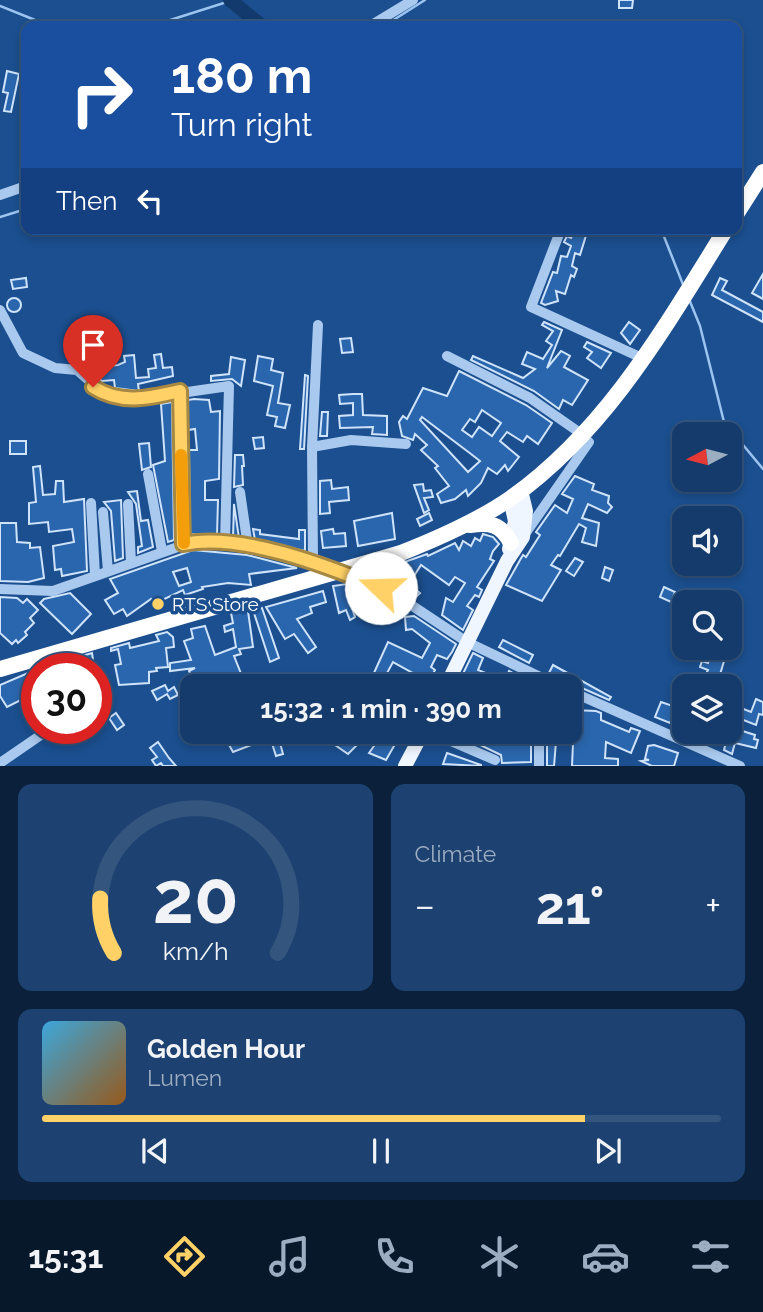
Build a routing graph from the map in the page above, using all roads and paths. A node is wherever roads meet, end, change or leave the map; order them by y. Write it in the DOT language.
graph roads {
  1 [pos="413,0"];
  2 [pos="378,21"];
  3 [pos="763,172"];
  4 [pos="21,188"];
  5 [pos="0,195"];
  6 [pos="742,205"];
  7 [pos="559,235"];
  8 [pos="722,235"];
  9 [pos="0,310"];
  10 [pos="318,325"];
  11 [pos="447,356"];
  12 [pos="642,358"];
  13 [pos="180,391"];
  14 [pos="586,439"];
  15 [pos="406,444"];
  16 [pos="312,447"];
  17 [pos="148,474"];
  18 [pos="240,492"];
  19 [pos="515,494"];
  20 [pos="91,503"];
  21 [pos="128,504"];
  22 [pos="103,512"];
  23 [pos="464,525"];
  24 [pos="517,540"];
  25 [pos="225,543"];
  26 [pos="183,544"];
  27 [pos="248,547"];
  28 [pos="162,551"];
  29 [pos="313,561"];
  30 [pos="131,562"];
  31 [pos="108,570"];
  32 [pos="338,572"];
  33 [pos="95,575"];
  34 [pos="0,589"];
  35 [pos="467,642"];
  36 [pos="75,653"];
  37 [pos="21,667"];
  38 [pos="0,669"];
  39 [pos="452,674"];
  40 [pos="525,674"];
  41 [pos="582,696"];
  42 [pos="28,744"];
  43 [pos="417,744"];
  44 [pos="458,744"];
  45 [pos="539,744"];
  46 [pos="495,760"];
  47 [pos="0,763"];
  48 [pos="406,766"];
  49 [pos="539,766"];
  50 [pos="740,766"];
  1 -- 2 [label="street"];
  3 -- 6 [label="highway"];
  4 -- 5 [label="street"];
  7 -- 12 [label="street"];
  8 -- 12 [label="highway"];
  9 -- 13 [label="street"];
  10 -- 16 [label="street"];
  11 -- 14 [label="street"];
  12 -- 14 [label="highway"];
  13 -- 25 [label="street"];
  13 -- 26 [label="street"];
  14 -- 19 [label="highway"];
  14 -- 24 [label="street"];
  15 -- 16 [label="street"];
  16 -- 29 [label="street"];
  17 -- 28 [label="street"];
  18 -- 27 [label="street"];
  19 -- 23 [label="highway"];
  19 -- 24 [label="main road"];
  20 -- 33 [label="street"];
  21 -- 30 [label="street"];
  22 -- 31 [label="street"];
  23 -- 24 [label="highway"];
  23 -- 32 [label="highway"];
  24 -- 35 [label="main road"];
  25 -- 26 [label="street"];
  25 -- 27 [label="street"];
  26 -- 28 [label="street"];
  27 -- 29 [label="street"];
  28 -- 30 [label="street"];
  29 -- 32 [label="street"];
  30 -- 31 [label="street"];
  31 -- 33 [label="street"];
  32 -- 35 [label="street"];
  32 -- 36 [label="highway"];
  33 -- 34 [label="street"];
  35 -- 39 [label="main road"];
  35 -- 40 [label="street"];
  37 -- 38 [label="highway"];
  41 -- 50 [label="street"];
  42 -- 47 [label="street"];
  43 -- 48 [label="main road"];
  44 -- 46 [label="street"];
  45 -- 49 [label="street"];
}
